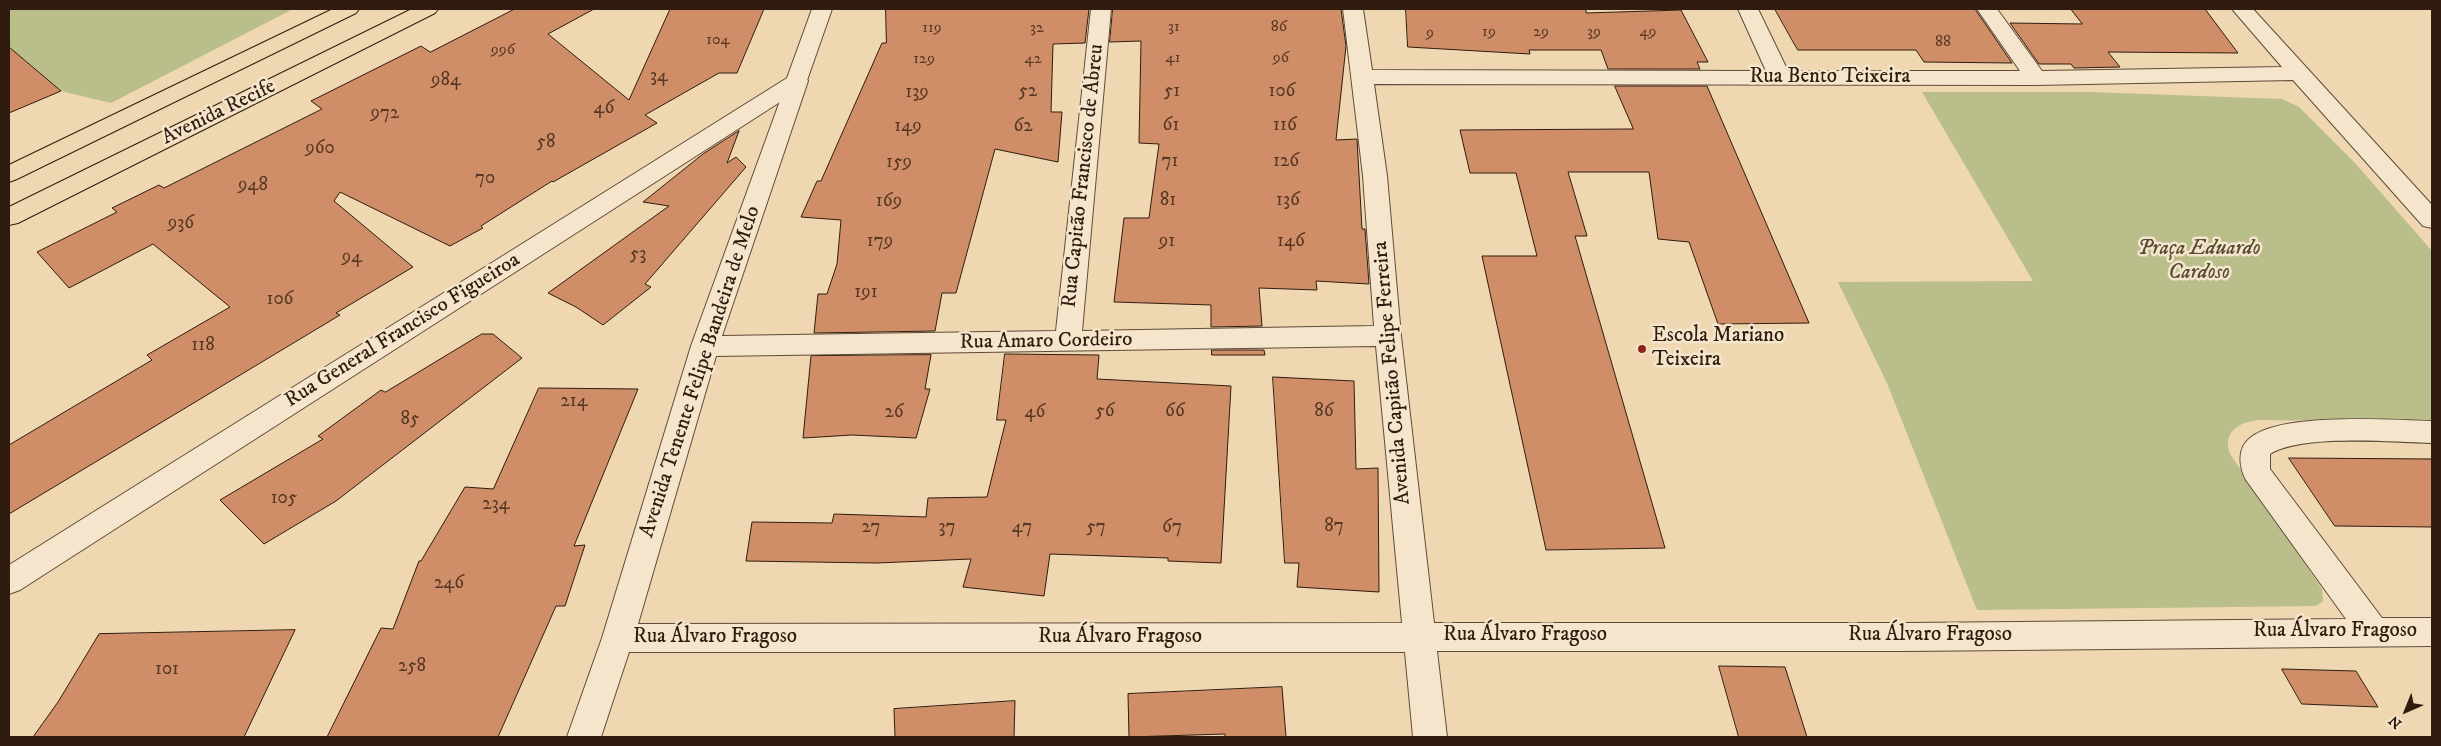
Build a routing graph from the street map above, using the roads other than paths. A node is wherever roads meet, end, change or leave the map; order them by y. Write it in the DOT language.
graph roads {
  1 [pos="349,9"];
  2 [pos="428,9"];
  3 [pos="822,9"];
  4 [pos="1101,9"];
  5 [pos="1353,9"];
  6 [pos="1748,9"];
  7 [pos="1988,9"];
  8 [pos="2242,9"];
  9 [pos="2298,73"];
  10 [pos="1363,77"];
  11 [pos="1780,78"];
  12 [pos="2036,78"];
  13 [pos="797,80"];
  14 [pos="9,174"];
  15 [pos="9,217"];
  16 [pos="2432,220"];
  17 [pos="1388,336"];
  18 [pos="1068,342"];
  19 [pos="705,346"];
  20 [pos="2432,432"];
  21 [pos="9,581"];
  22 [pos="2373,631"];
  23 [pos="2432,632"];
  24 [pos="1418,636"];
  25 [pos="618,638"];
  26 [pos="584,737"];
  27 [pos="1430,737"];
  1 -- 14 [label="main road, Avenida Recife"];
  2 -- 15 [label="main road, Avenida Recife"];
  3 -- 13 [label="street, Avenida Tenente Felipe Bandeira de Melo"];
  4 -- 18 [label="street, Rua Capitão Francisco de Abreu"];
  5 -- 10 [label="street, Avenida Capitão Felipe Ferreira"];
  6 -- 11 [label="street"];
  7 -- 12 [label="street"];
  8 -- 9 [label="street"];
  9 -- 12 [label="street, Rua Bento Teixeira"];
  9 -- 16 [label="street"];
  10 -- 11 [label="street, Rua Bento Teixeira"];
  10 -- 17 [label="street, Avenida Capitão Felipe Ferreira"];
  11 -- 12 [label="street, Rua Bento Teixeira"];
  13 -- 19 [label="street, Avenida Tenente Felipe Bandeira de Melo"];
  13 -- 21 [label="street, Rua General Francisco Figueiroa"];
  17 -- 18 [label="street, Rua Amaro Cordeiro"];
  17 -- 24 [label="street, Avenida Capitão Felipe Ferreira"];
  18 -- 19 [label="street, Rua Amaro Cordeiro"];
  19 -- 25 [label="street, Avenida Tenente Felipe Bandeira de Melo"];
  20 -- 22 [label="street"];
  22 -- 23 [label="street, Rua Álvaro Fragoso"];
  22 -- 24 [label="street, Rua Álvaro Fragoso"];
  24 -- 25 [label="street, Rua Álvaro Fragoso"];
  24 -- 27 [label="street, Avenida Capitão Felipe Ferreira"];
  25 -- 26 [label="street, Avenida Tenente Felipe Bandeira de Melo"];
}
